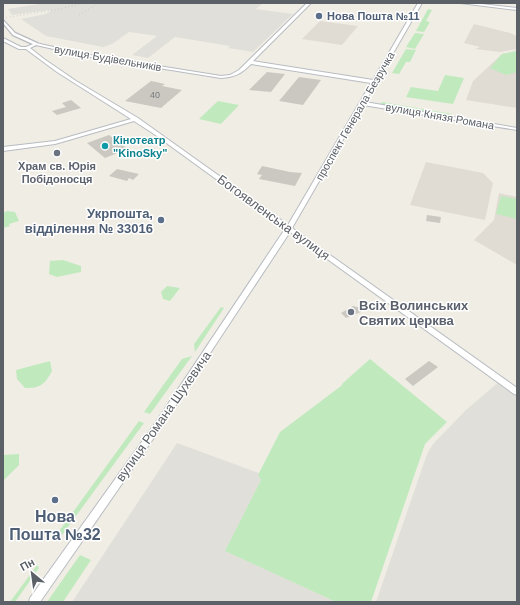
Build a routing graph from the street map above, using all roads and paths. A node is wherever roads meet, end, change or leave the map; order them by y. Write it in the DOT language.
graph roads {
  1 [pos="309,3"];
  2 [pos="420,3"];
  3 [pos="462,3"];
  4 [pos="517,10"];
  5 [pos="3,21"];
  6 [pos="3,39"];
  7 [pos="36,44"];
  8 [pos="28,48"];
  9 [pos="249,62"];
  10 [pos="374,82"];
  11 [pos="362,103"];
  12 [pos="136,119"];
  13 [pos="517,130"];
  14 [pos="3,149"];
  15 [pos="290,228"];
  16 [pos="517,392"];
  17 [pos="34,602"];
  1 -- 9 [label="street"];
  2 -- 10 [label="street, проспект Генерала Безручка"];
  3 -- 4 [label="street"];
  5 -- 7 [label="street, вулиця Будівельників"];
  6 -- 8 [label="street"];
  7 -- 8 [label="street"];
  7 -- 9 [label="street, вулиця Будівельників"];
  8 -- 12 [label="street, Богоявленська вулиця"];
  9 -- 10 [label="street"];
  10 -- 11 [label="street, проспект Генерала Безручка"];
  11 -- 13 [label="street, вулиця Князя Романа"];
  11 -- 15 [label="street, проспект Генерала Безручка"];
  12 -- 14 [label="street"];
  12 -- 15 [label="street, Богоявленська вулиця"];
  15 -- 16 [label="street, Богоявленська вулиця"];
  15 -- 17 [label="street, вулиця Романа Шухевича"];
}
